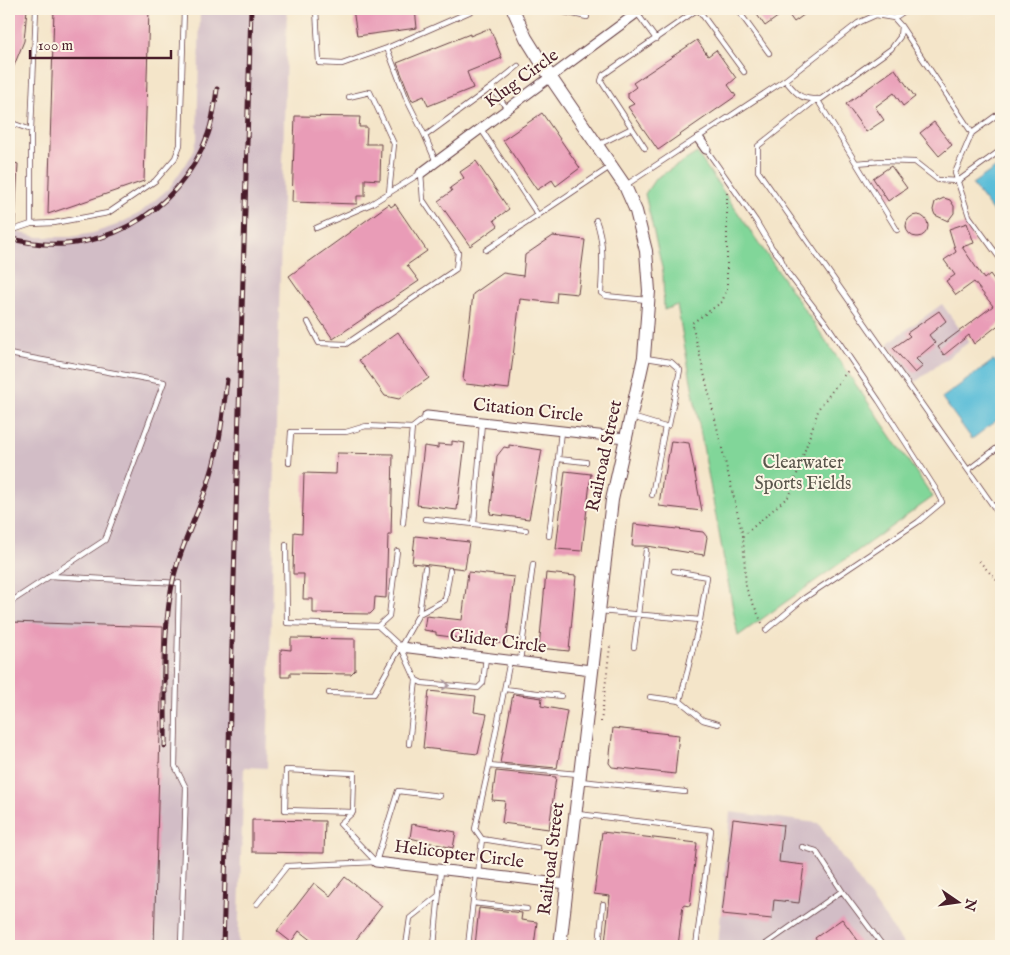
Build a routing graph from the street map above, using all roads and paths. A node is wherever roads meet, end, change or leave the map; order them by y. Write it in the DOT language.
graph roads {
  1 [pos="36,9"];
  2 [pos="184,9"];
  3 [pos="316,9"];
  4 [pos="476,9"];
  5 [pos="513,9"];
  6 [pos="550,9"];
  7 [pos="737,9"];
  8 [pos="908,9"];
  9 [pos="638,10"];
  10 [pos="587,17"];
  11 [pos="894,18"];
  12 [pos="901,26"];
  13 [pos="656,39"];
  14 [pos="387,48"];
  15 [pos="769,53"];
  16 [pos="518,66"];
  17 [pos="744,72"];
  18 [pos="550,78"];
  19 [pos="785,80"];
  20 [pos="492,87"];
  21 [pos="349,97"];
  22 [pos="817,99"];
  23 [pos="507,110"];
  24 [pos="1001,112"];
  25 [pos="9,122"];
  26 [pos="632,128"];
  27 [pos="32,130"];
  28 [pos="480,130"];
  29 [pos="972,133"];
  30 [pos="426,136"];
  31 [pos="699,139"];
  32 [pos="598,146"];
  33 [pos="645,148"];
  34 [pos="706,150"];
  35 [pos="1001,150"];
  36 [pos="436,162"];
  37 [pos="856,163"];
  38 [pos="612,166"];
  39 [pos="420,173"];
  40 [pos="727,180"];
  41 [pos="958,181"];
  42 [pos="625,186"];
  43 [pos="389,193"];
  44 [pos="538,215"];
  45 [pos="596,220"];
  46 [pos="31,224"];
  47 [pos="9,226"];
  48 [pos="316,228"];
  49 [pos="897,230"];
  50 [pos="486,250"];
  51 [pos="1001,260"];
  52 [pos="649,301"];
  53 [pos="308,322"];
  54 [pos="9,354"];
  55 [pos="644,357"];
  56 [pos="853,364"];
  57 [pos="427,416"];
  58 [pos="631,417"];
  59 [pos="482,422"];
  60 [pos="665,427"];
  61 [pos="412,428"];
  62 [pos="560,431"];
  63 [pos="625,438"];
  64 [pos="1001,445"];
  65 [pos="558,459"];
  66 [pos="586,462"];
  67 [pos="289,463"];
  68 [pos="968,470"];
  69 [pos="652,495"];
  70 [pos="1001,518"];
  71 [pos="425,519"];
  72 [pos="403,524"];
  73 [pos="474,524"];
  74 [pos="526,530"];
  75 [pos="549,536"];
  76 [pos="742,536"];
  77 [pos="286,545"];
  78 [pos="646,550"];
  79 [pos="396,552"];
  80 [pos="979,561"];
  81 [pos="533,564"];
  82 [pos="425,568"];
  83 [pos="450,570"];
  84 [pos="674,571"];
  85 [pos="49,576"];
  86 [pos="1001,586"];
  87 [pos="9,603"];
  88 [pos="599,611"];
  89 [pos="419,614"];
  90 [pos="637,614"];
  91 [pos="700,620"];
  92 [pos="378,626"];
  93 [pos="766,630"];
  94 [pos="610,646"];
  95 [pos="401,647"];
  96 [pos="634,647"];
  97 [pos="486,657"];
  98 [pos="510,660"];
  99 [pos="520,661"];
  100 [pos="592,670"];
  101 [pos="416,680"];
  102 [pos="506,689"];
  103 [pos="328,693"];
  104 [pos="562,696"];
  105 [pos="650,697"];
  106 [pos="680,701"];
  107 [pos="601,722"];
  108 [pos="718,724"];
  109 [pos="409,744"];
  110 [pos="489,766"];
  111 [pos="579,778"];
  112 [pos="685,792"];
  113 [pos="440,796"];
  114 [pos="353,812"];
  115 [pos="575,813"];
  116 [pos="482,839"];
  117 [pos="802,846"];
  118 [pos="538,848"];
  119 [pos="376,862"];
  120 [pos="441,870"];
  121 [pos="477,874"];
  122 [pos="567,884"];
  123 [pos="842,891"];
  124 [pos="439,895"];
  125 [pos="473,903"];
  126 [pos="257,904"];
  127 [pos="603,904"];
  128 [pos="527,908"];
  129 [pos="181,946"];
  130 [pos="406,946"];
  131 [pos="434,946"];
  132 [pos="468,946"];
  133 [pos="560,946"];
  134 [pos="598,946"];
  135 [pos="696,946"];
  136 [pos="763,946"];
  137 [pos="883,946"];
  1 -- 27 [label="lane"];
  2 -- 46 [label="lane"];
  3 -- 14 [label="lane"];
  4 -- 14 [label="lane"];
  5 -- 18 [label="main road, Railroad Street"];
  6 -- 10 [label="lane"];
  7 -- 15 [label="lane"];
  8 -- 11 [label="lane"];
  9 -- 13 [label="lane"];
  9 -- 18 [label="street, Klug Circle"];
  11 -- 12 [label="lane"];
  11 -- 19 [label="lane"];
  12 -- 22 [label="lane"];
  12 -- 29 [label="lane"];
  13 -- 17 [label="lane"];
  13 -- 26 [label="lane"];
  14 -- 30 [label="lane"];
  16 -- 20 [label="lane"];
  18 -- 23 [label="street, Klug Circle"];
  18 -- 32 [label="main road, Railroad Street"];
  19 -- 22 [label="lane"];
  19 -- 31 [label="lane"];
  20 -- 23 [label="lane"];
  20 -- 30 [label="lane"];
  21 -- 43 [label="lane"];
  22 -- 37 [label="lane"];
  22 -- 68 [label="lane"];
  23 -- 28 [label="street, Klug Circle"];
  24 -- 29 [label="lane"];
  25 -- 27 [label="lane"];
  26 -- 32 [label="lane"];
  26 -- 33 [label="lane"];
  27 -- 46 [label="lane"];
  28 -- 36 [label="street, Klug Circle"];
  28 -- 44 [label="lane"];
  29 -- 41 [label="lane"];
  30 -- 36 [label="lane"];
  31 -- 34 [label="street"];
  31 -- 42 [label="lane"];
  32 -- 38 [label="main road, Railroad Street"];
  34 -- 40 [label="lane"];
  35 -- 41 [label="lane"];
  36 -- 39 [label="street, Klug Circle"];
  37 -- 41 [label="lane"];
  37 -- 49 [label="lane"];
  38 -- 42 [label="main road, Railroad Street"];
  38 -- 44 [label="lane"];
  39 -- 43 [label="lane"];
  39 -- 53 [label="lane"];
  40 -- 56 [label="lane"];
  40 -- 76 [label="path"];
  41 -- 51 [label="lane"];
  42 -- 52 [label="main road, Railroad Street"];
  43 -- 48 [label="lane"];
  44 -- 50 [label="lane"];
  45 -- 52 [label="lane"];
  46 -- 47 [label="lane"];
  52 -- 55 [label="main road, Railroad Street"];
  54 -- 85 [label="lane"];
  55 -- 58 [label="main road, Railroad Street"];
  55 -- 60 [label="lane"];
  56 -- 76 [label="path"];
  56 -- 93 [label="lane"];
  57 -- 59 [label="street, Citation Circle"];
  57 -- 61 [label="lane"];
  58 -- 60 [label="lane"];
  58 -- 63 [label="main road, Railroad Street"];
  59 -- 62 [label="street, Citation Circle"];
  59 -- 73 [label="lane"];
  60 -- 69 [label="lane"];
  61 -- 67 [label="lane"];
  61 -- 72 [label="lane"];
  62 -- 63 [label="street, Citation Circle"];
  62 -- 65 [label="lane"];
  63 -- 88 [label="main road, Railroad Street"];
  64 -- 68 [label="lane"];
  65 -- 66 [label="lane"];
  65 -- 75 [label="lane"];
  68 -- 70 [label="lane"];
  71 -- 73 [label="lane"];
  73 -- 74 [label="lane"];
  76 -- 93 [label="path"];
  77 -- 92 [label="lane"];
  78 -- 90 [label="lane"];
  79 -- 92 [label="lane"];
  80 -- 86 [label="path"];
  81 -- 99 [label="lane"];
  82 -- 89 [label="lane"];
  83 -- 89 [label="lane"];
  84 -- 91 [label="lane"];
  85 -- 87 [label="lane"];
  85 -- 129 [label="lane"];
  88 -- 90 [label="lane"];
  88 -- 100 [label="main road, Railroad Street"];
  89 -- 95 [label="lane"];
  90 -- 91 [label="lane"];
  90 -- 96 [label="lane"];
  91 -- 106 [label="lane"];
  92 -- 95 [label="lane"];
  94 -- 107 [label="path"];
  95 -- 97 [label="street, Glider Circle"];
  95 -- 101 [label="lane"];
  95 -- 103 [label="lane"];
  97 -- 98 [label="street, Glider Circle"];
  101 -- 97 [label="lane, one-way"];
  98 -- 99 [label="street, Glider Circle"];
  98 -- 102 [label="lane"];
  99 -- 100 [label="street, Glider Circle"];
  100 -- 111 [label="main road, Railroad Street"];
  101 -- 109 [label="lane"];
  102 -- 104 [label="lane"];
  102 -- 110 [label="lane"];
  105 -- 106 [label="lane"];
  106 -- 108 [label="lane"];
  110 -- 111 [label="lane"];
  110 -- 116 [label="lane"];
  111 -- 112 [label="lane"];
  111 -- 115 [label="main road, Railroad Street"];
  113 -- 119 [label="lane"];
  114 -- 114 [label="lane"];
  114 -- 119 [label="lane"];
  115 -- 122 [label="main road, Railroad Street"];
  115 -- 135 [label="lane"];
  116 -- 118 [label="lane"];
  116 -- 121 [label="lane"];
  117 -- 123 [label="lane"];
  119 -- 120 [label="street, Helicopter Circle"];
  119 -- 126 [label="lane"];
  120 -- 121 [label="street, Helicopter Circle"];
  120 -- 124 [label="lane"];
  121 -- 122 [label="street, Helicopter Circle"];
  121 -- 125 [label="lane"];
  122 -- 133 [label="main road, Railroad Street"];
  123 -- 136 [label="lane"];
  123 -- 137 [label="lane"];
  124 -- 130 [label="lane"];
  124 -- 131 [label="lane"];
  125 -- 128 [label="lane"];
  125 -- 132 [label="lane"];
  127 -- 134 [label="lane"];
}
